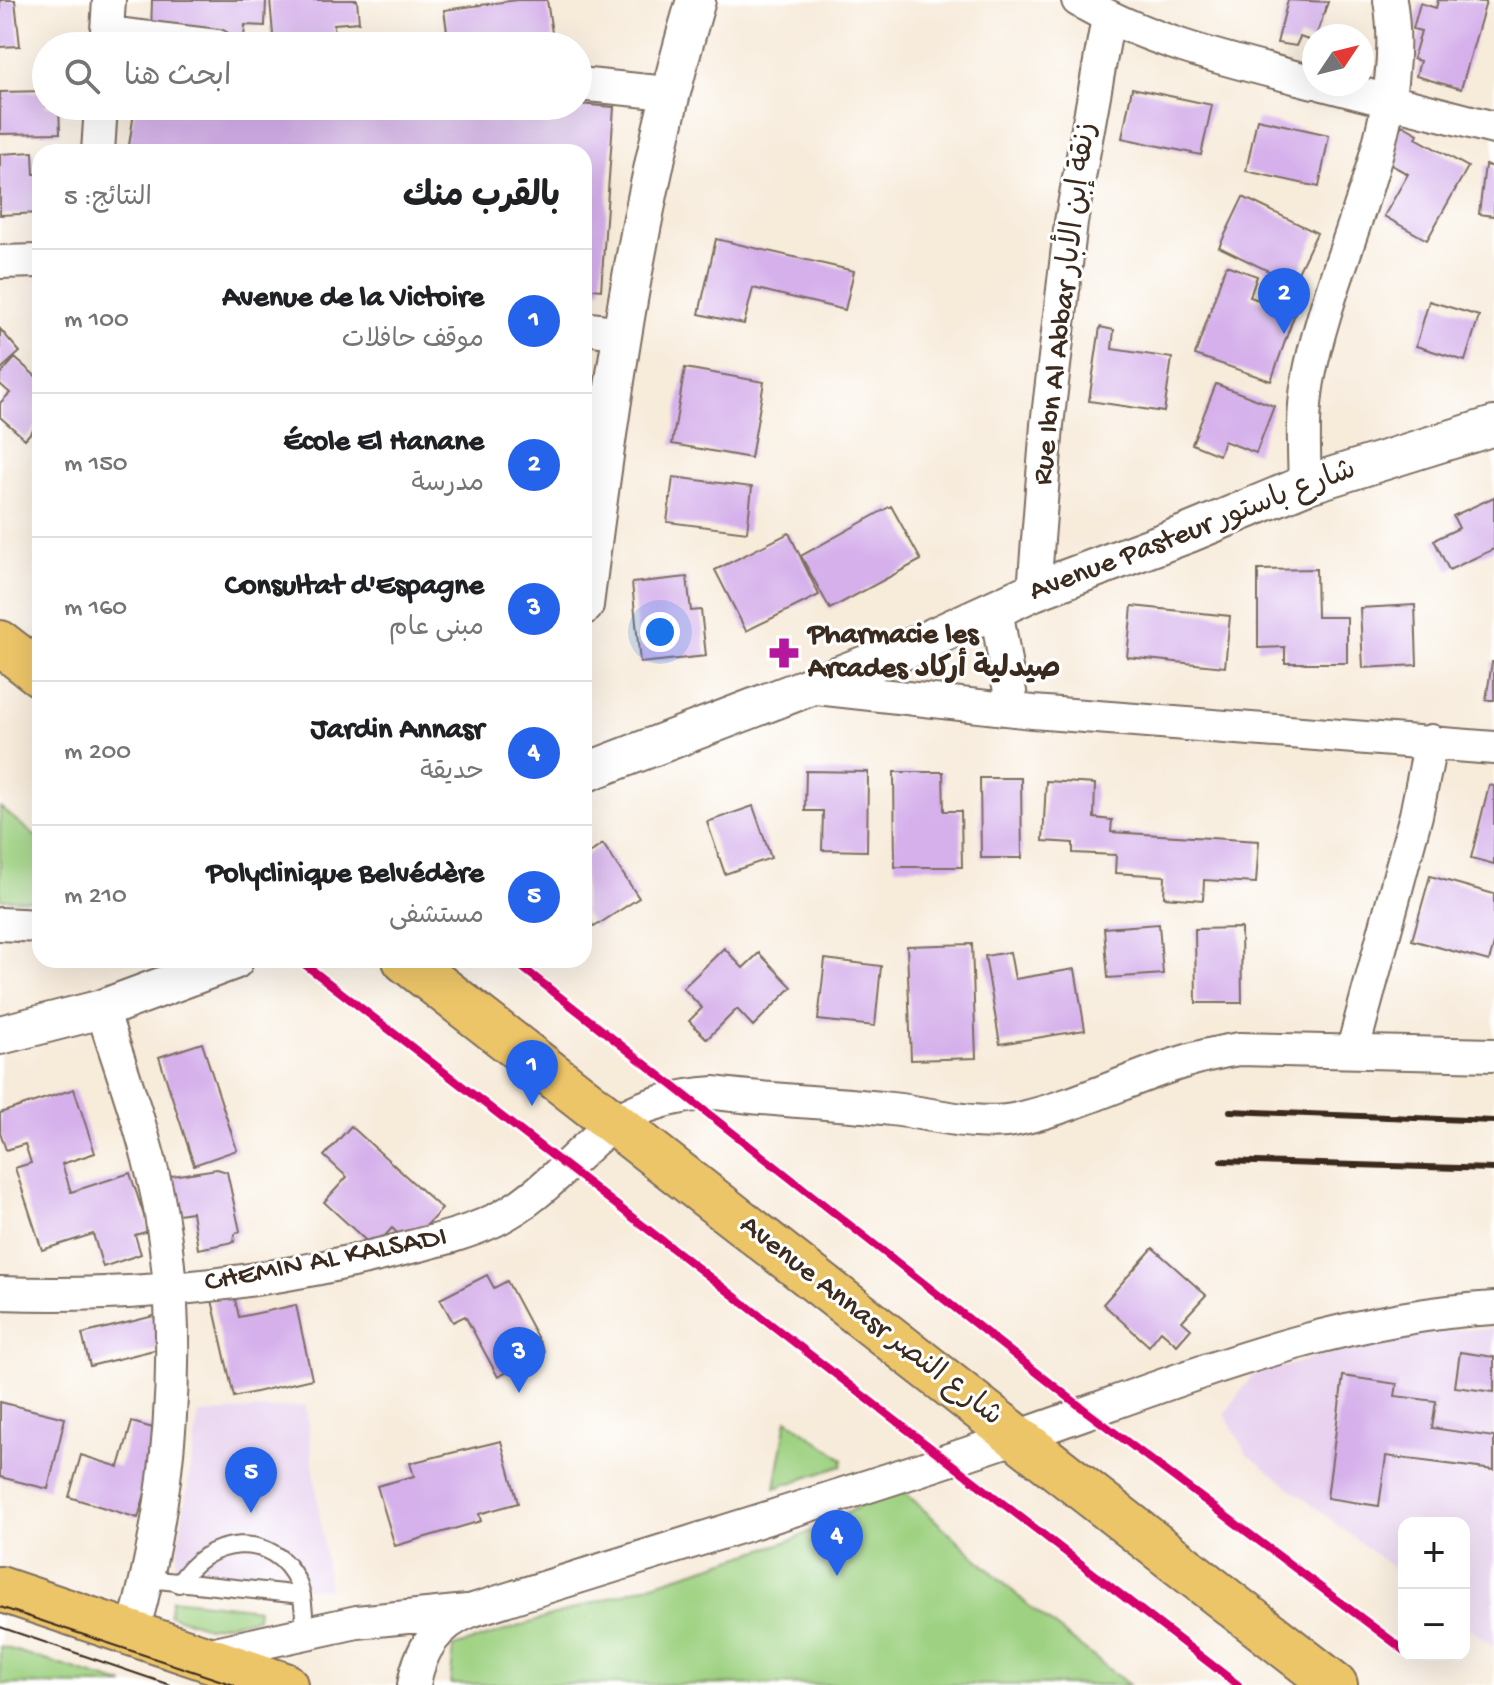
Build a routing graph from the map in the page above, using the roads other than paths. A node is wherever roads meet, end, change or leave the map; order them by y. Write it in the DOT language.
graph roads {
  1 [pos="109,0"];
  2 [pos="696,0"];
  3 [pos="1078,0"];
  4 [pos="1390,0"];
  5 [pos="1108,18"];
  6 [pos="107,32"];
  7 [pos="1302,79"];
  8 [pos="592,85"];
  9 [pos="668,93"];
  10 [pos="1374,95"];
  11 [pos="1391,99"];
  12 [pos="100,120"];
  13 [pos="1494,128"];
  14 [pos="99,144"];
  15 [pos="32,261"];
  16 [pos="0,262"];
  17 [pos="592,329"];
  18 [pos="623,333"];
  19 [pos="1494,426"];
  20 [pos="1305,485"];
  21 [pos="592,549"];
  22 [pos="1034,591"];
  23 [pos="996,608"];
  24 [pos="0,643"];
  25 [pos="32,668"];
  26 [pos="805,686"];
  27 [pos="1013,710"];
  28 [pos="1431,741"];
  29 [pos="1494,748"];
  30 [pos="592,770"];
  31 [pos="0,924"];
  32 [pos="32,926"];
  33 [pos="212,968"];
  34 [pos="415,968"];
  35 [pos="102,1009"];
  36 [pos="0,1035"];
  37 [pos="1353,1049"];
  38 [pos="1494,1055"];
  39 [pos="614,1123"];
  40 [pos="168,1290"];
  41 [pos="0,1293"];
  42 [pos="1494,1308"];
  43 [pos="1019,1437"];
  44 [pos="164,1581"];
  45 [pos="0,1589"];
  46 [pos="302,1595"];
  47 [pos="470,1611"];
  48 [pos="133,1631"];
  49 [pos="305,1632"];
  50 [pos="201,1656"];
  51 [pos="285,1685"];
  52 [pos="414,1685"];
  53 [pos="1335,1685"];
  1 -- 6 [label="street"];
  2 -- 9 [label="street"];
  3 -- 5 [label="street"];
  4 -- 11 [label="street"];
  5 -- 7 [label="street"];
  5 -- 22 [label="street, Rue Ibn Al Abbar زنقة إبن الأبار"];
  8 -- 9 [label="street"];
  9 -- 18 [label="street"];
  10 -- 11 [label="street"];
  11 -- 13 [label="street"];
  11 -- 20 [label="street"];
  12 -- 14 [label="street"];
  15 -- 16 [label="street"];
  17 -- 18 [label="street"];
  18 -- 21 [label="street"];
  19 -- 20 [label="street, Avenue Pasteur شارع باستور"];
  20 -- 22 [label="street, Avenue Pasteur شارع باستور"];
  22 -- 23 [label="street, Avenue Pasteur شارع باستور"];
  23 -- 26 [label="street, Avenue Pasteur شارع باستور"];
  23 -- 27 [label="street"];
  24 -- 25 [label="main road"];
  26 -- 27 [label="street"];
  26 -- 30 [label="street, Avenue Pasteur شارع باستور"];
  27 -- 28 [label="street"];
  28 -- 29 [label="street"];
  28 -- 37 [label="street"];
  31 -- 32 [label="street"];
  33 -- 35 [label="street"];
  34 -- 39 [label="main road, Avenue Annasr شارع النصر"];
  35 -- 36 [label="street"];
  35 -- 40 [label="street"];
  37 -- 38 [label="street"];
  37 -- 39 [label="street"];
  39 -- 40 [label="street, CHEMIN AL KALSADI"];
  39 -- 43 [label="main road, Avenue Annasr شارع النصر"];
  40 -- 41 [label="street, CHEMIN AL KALSADI"];
  40 -- 44 [label="street"];
  42 -- 43 [label="street"];
  43 -- 47 [label="street"];
  43 -- 53 [label="main road, Avenue Annasr شارع النصر"];
  44 -- 46 [label="lane"];
  44 -- 46 [label="lane"];
  44 -- 48 [label="street"];
  45 -- 48 [label="main road"];
  46 -- 49 [label="lane"];
  47 -- 49 [label="street"];
  47 -- 52 [label="street"];
  48 -- 50 [label="main road"];
  49 -- 50 [label="street"];
  50 -- 51 [label="main road"];
}
